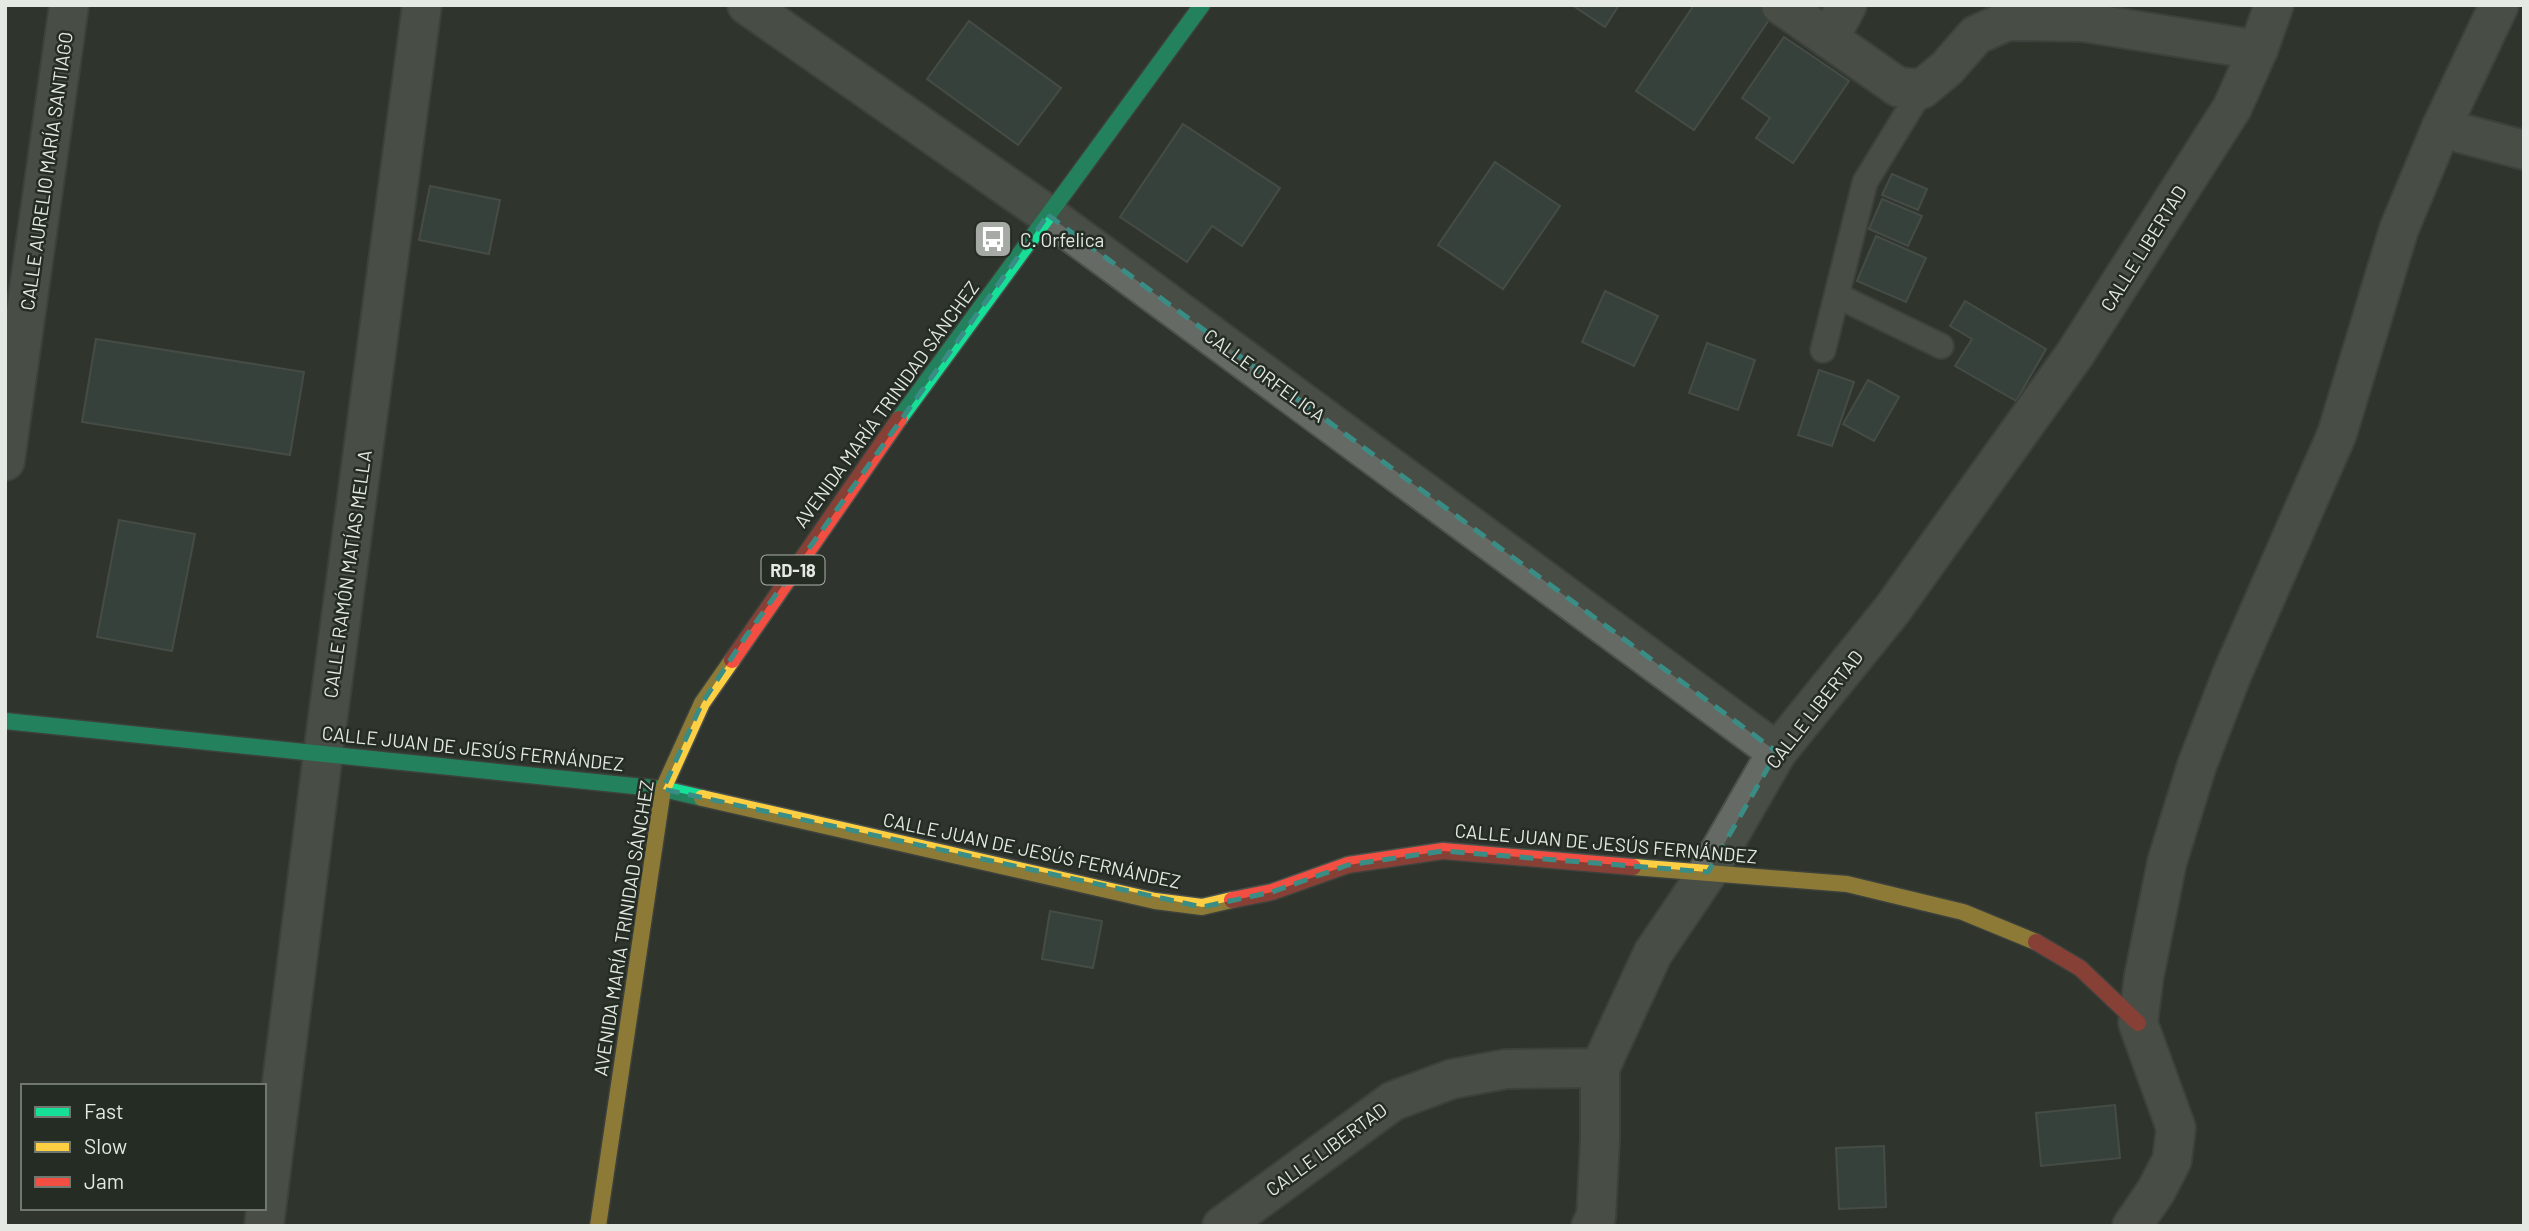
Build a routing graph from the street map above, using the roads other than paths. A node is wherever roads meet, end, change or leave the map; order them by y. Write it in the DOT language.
graph roads {
  1 [pos="69,5"];
  2 [pos="422,5"];
  3 [pos="747,5"];
  4 [pos="1202,5"];
  5 [pos="1781,5"];
  6 [pos="1847,5"];
  7 [pos="2274,5"];
  8 [pos="2499,5"];
  9 [pos="1829,39"];
  10 [pos="2258,50"];
  11 [pos="1922,89"];
  12 [pos="2441,128"];
  13 [pos="2524,150"];
  14 [pos="1048,215"];
  15 [pos="1838,296"];
  16 [pos="1941,345"];
  17 [pos="1823,350"];
  18 [pos="5,461"];
  19 [pos="5,721"];
  20 [pos="1777,752"];
  21 [pos="323,754"];
  22 [pos="663,789"];
  23 [pos="1708,872"];
  24 [pos="2138,1023"];
  25 [pos="1600,1068"];
  26 [pos="264,1226"];
  27 [pos="598,1226"];
  28 [pos="1222,1226"];
  29 [pos="1591,1226"];
  30 [pos="2133,1226"];
  1 -- 18 [label="street, CALLE AURELIO MARÍA SANTIAGO"];
  2 -- 21 [label="street, CALLE RAMÓN MATÍAS MELLA"];
  3 -- 14 [label="street, CALLE ORFELICA"];
  4 -- 14 [label="street, AVENIDA MARÍA TRINIDAD SÁNCHEZ / RD-18"];
  5 -- 9 [label="street"];
  6 -- 9 [label="street"];
  7 -- 10 [label="street, CALLE LIBERTAD"];
  8 -- 12 [label="street"];
  9 -- 11 [label="street"];
  10 -- 11 [label="street"];
  10 -- 20 [label="street, CALLE LIBERTAD"];
  11 -- 15 [label="lane"];
  12 -- 13 [label="street"];
  12 -- 24 [label="street"];
  14 -- 20 [label="street, CALLE ORFELICA"];
  14 -- 22 [label="street, AVENIDA MARÍA TRINIDAD SÁNCHEZ / RD-18"];
  15 -- 16 [label="lane"];
  15 -- 17 [label="lane"];
  19 -- 21 [label="street, CALLE JUAN DE JESÚS FERNÁNDEZ"];
  20 -- 23 [label="street, CALLE LIBERTAD"];
  21 -- 22 [label="street, CALLE JUAN DE JESÚS FERNÁNDEZ"];
  21 -- 26 [label="street, CALLE RAMÓN MATÍAS MELLA"];
  22 -- 23 [label="street, CALLE JUAN DE JESÚS FERNÁNDEZ"];
  22 -- 27 [label="street, AVENIDA MARÍA TRINIDAD SÁNCHEZ / RD-18"];
  23 -- 24 [label="street, CALLE JUAN DE JESÚS FERNÁNDEZ"];
  23 -- 25 [label="street, CALLE LIBERTAD"];
  24 -- 30 [label="street"];
  25 -- 28 [label="street, CALLE LIBERTAD"];
  25 -- 29 [label="street"];
}
